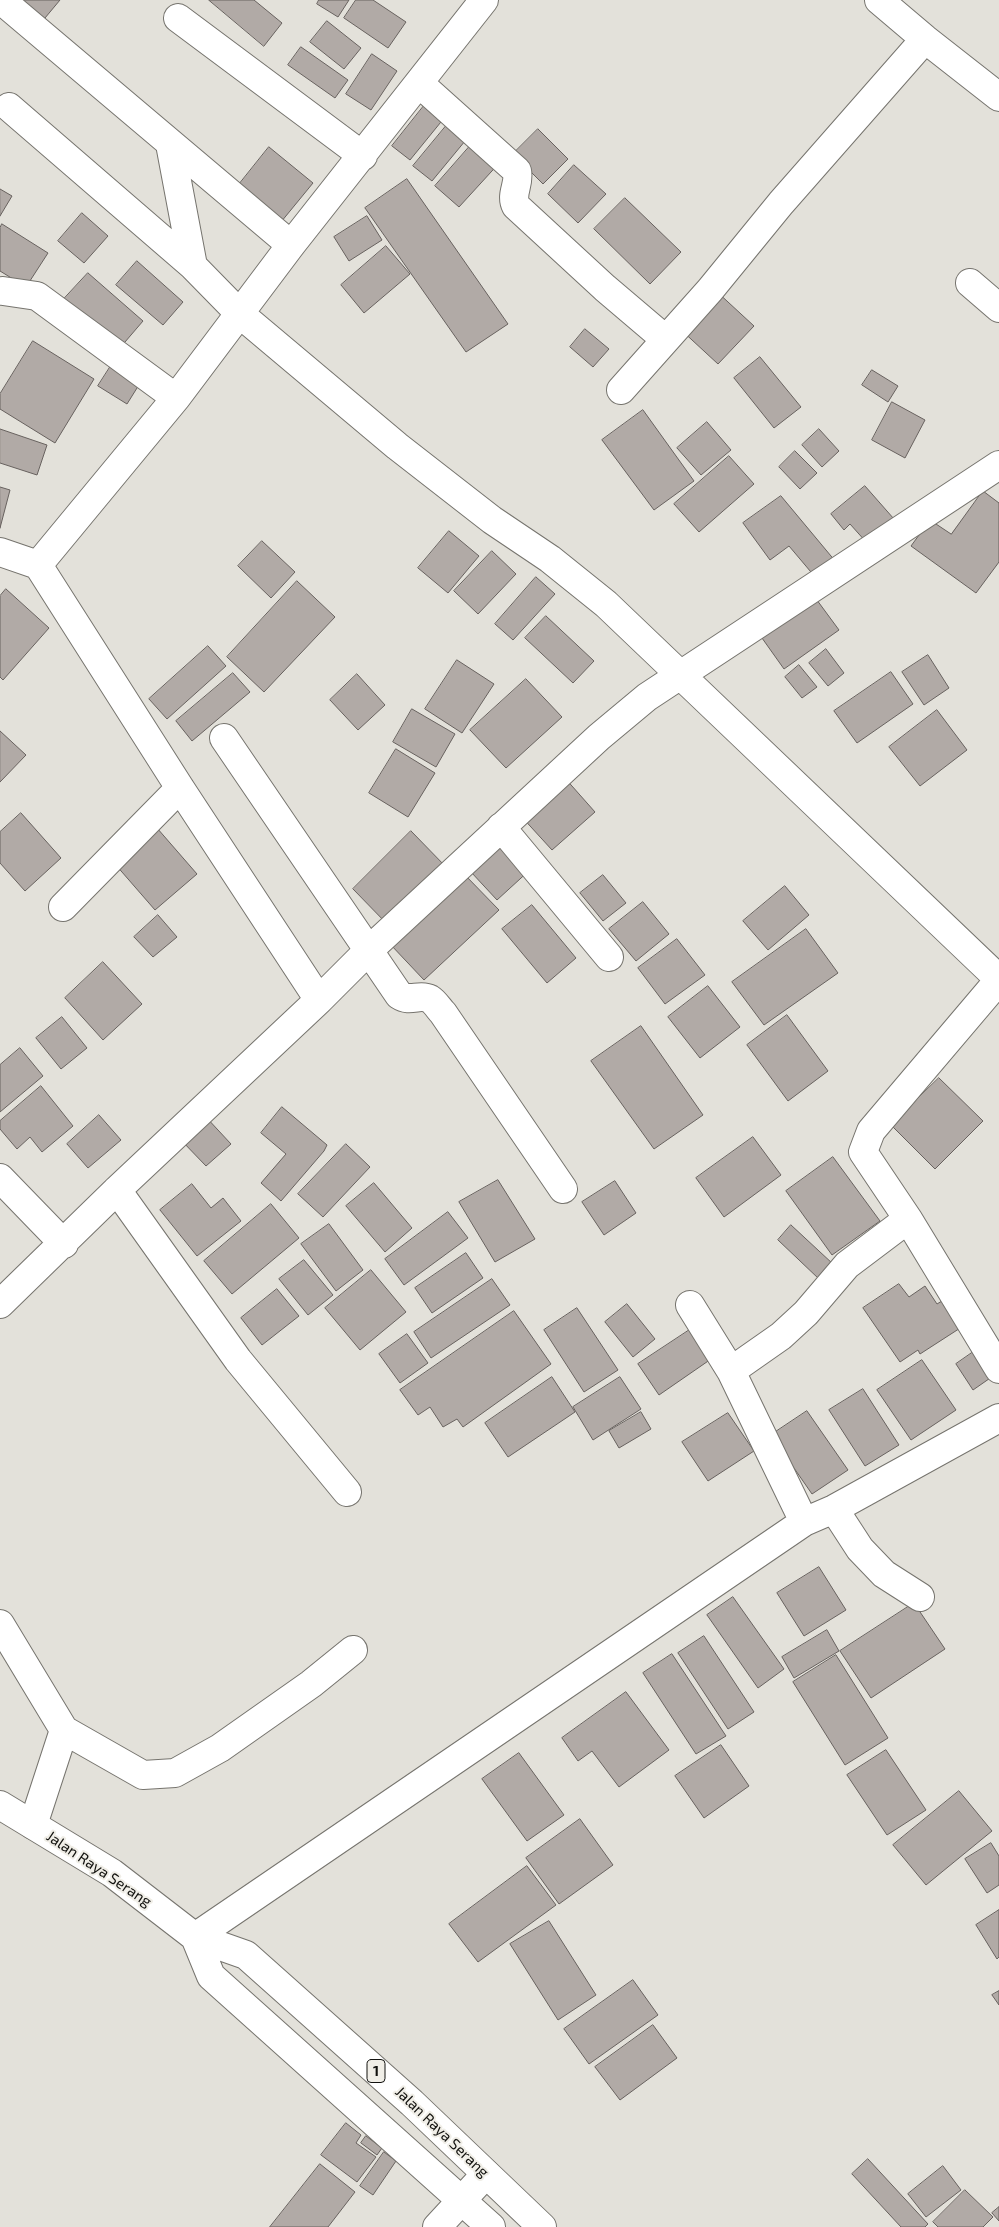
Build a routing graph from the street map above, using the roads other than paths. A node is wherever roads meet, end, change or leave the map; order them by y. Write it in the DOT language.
graph roads {
  1 [pos="1,0"];
  2 [pos="484,0"];
  3 [pos="879,0"];
  4 [pos="178,18"];
  5 [pos="925,39"];
  6 [pos="420,84"];
  7 [pos="999,97"];
  8 [pos="9,106"];
  9 [pos="170,144"];
  10 [pos="363,156"];
  11 [pos="291,246"];
  12 [pos="194,266"];
  13 [pos="970,283"];
  14 [pos="3,291"];
  15 [pos="999,308"];
  16 [pos="240,314"];
  17 [pos="665,339"];
  18 [pos="622,390"];
  19 [pos="176,398"];
  20 [pos="994,476"];
  21 [pos="0,552"];
  22 [pos="38,565"];
  23 [pos="681,674"];
  24 [pos="224,738"];
  25 [pos="180,788"];
  26 [pos="501,827"];
  27 [pos="63,906"];
  28 [pos="368,951"];
  29 [pos="609,958"];
  30 [pos="999,979"];
  31 [pos="320,1000"];
  32 [pos="0,1178"];
  33 [pos="563,1189"];
  34 [pos="117,1190"];
  35 [pos="908,1219"];
  36 [pos="64,1244"];
  37 [pos="0,1304"];
  38 [pos="690,1305"];
  39 [pos="999,1369"];
  40 [pos="731,1371"];
  41 [pos="999,1418"];
  42 [pos="348,1492"];
  43 [pos="834,1509"];
  44 [pos="804,1522"];
  45 [pos="920,1597"];
  46 [pos="0,1624"];
  47 [pos="353,1650"];
  48 [pos="64,1730"];
  49 [pos="0,1805"];
  50 [pos="33,1825"];
  51 [pos="196,1937"];
  52 [pos="486,2174"];
  53 [pos="462,2200"];
  54 [pos="437,2227"];
  55 [pos="491,2227"];
  56 [pos="542,2227"];
  1 -- 9 [label="main road"];
  2 -- 6 [label="main road"];
  3 -- 5 [label="main road"];
  4 -- 10 [label="main road"];
  5 -- 7 [label="main road"];
  5 -- 17 [label="main road"];
  6 -- 10 [label="main road"];
  6 -- 17 [label="main road"];
  8 -- 12 [label="main road"];
  9 -- 11 [label="main road"];
  9 -- 12 [label="main road"];
  10 -- 11 [label="main road"];
  11 -- 16 [label="main road"];
  12 -- 16 [label="main road"];
  13 -- 15 [label="main road"];
  14 -- 19 [label="main road"];
  16 -- 19 [label="main road"];
  16 -- 23 [label="main road"];
  17 -- 18 [label="main road"];
  19 -- 22 [label="main road"];
  20 -- 23 [label="main road"];
  21 -- 22 [label="main road"];
  22 -- 25 [label="main road"];
  23 -- 26 [label="main road"];
  23 -- 30 [label="main road"];
  24 -- 28 [label="main road"];
  25 -- 27 [label="main road"];
  25 -- 31 [label="main road"];
  26 -- 28 [label="main road"];
  26 -- 29 [label="main road"];
  28 -- 31 [label="main road"];
  28 -- 33 [label="main road"];
  30 -- 35 [label="main road"];
  31 -- 34 [label="main road"];
  32 -- 36 [label="main road"];
  34 -- 36 [label="main road"];
  34 -- 42 [label="main road"];
  35 -- 39 [label="main road"];
  35 -- 40 [label="main road"];
  36 -- 37 [label="main road"];
  38 -- 40 [label="main road"];
  40 -- 44 [label="main road"];
  41 -- 43 [label="main road"];
  43 -- 44 [label="main road"];
  43 -- 45 [label="main road"];
  44 -- 51 [label="main road"];
  46 -- 48 [label="main road"];
  47 -- 48 [label="main road"];
  48 -- 50 [label="main road"];
  49 -- 50 [label="main road, Jalan Raya Serang / 1"];
  50 -- 51 [label="main road, Jalan Raya Serang / 1"];
  51 -- 52 [label="main road, Jalan Raya Serang / 1"];
  51 -- 53 [label="main road"];
  52 -- 53 [label="main road"];
  52 -- 56 [label="main road, Jalan Raya Serang / 1"];
  53 -- 54 [label="main road"];
  53 -- 55 [label="main road"];
}
